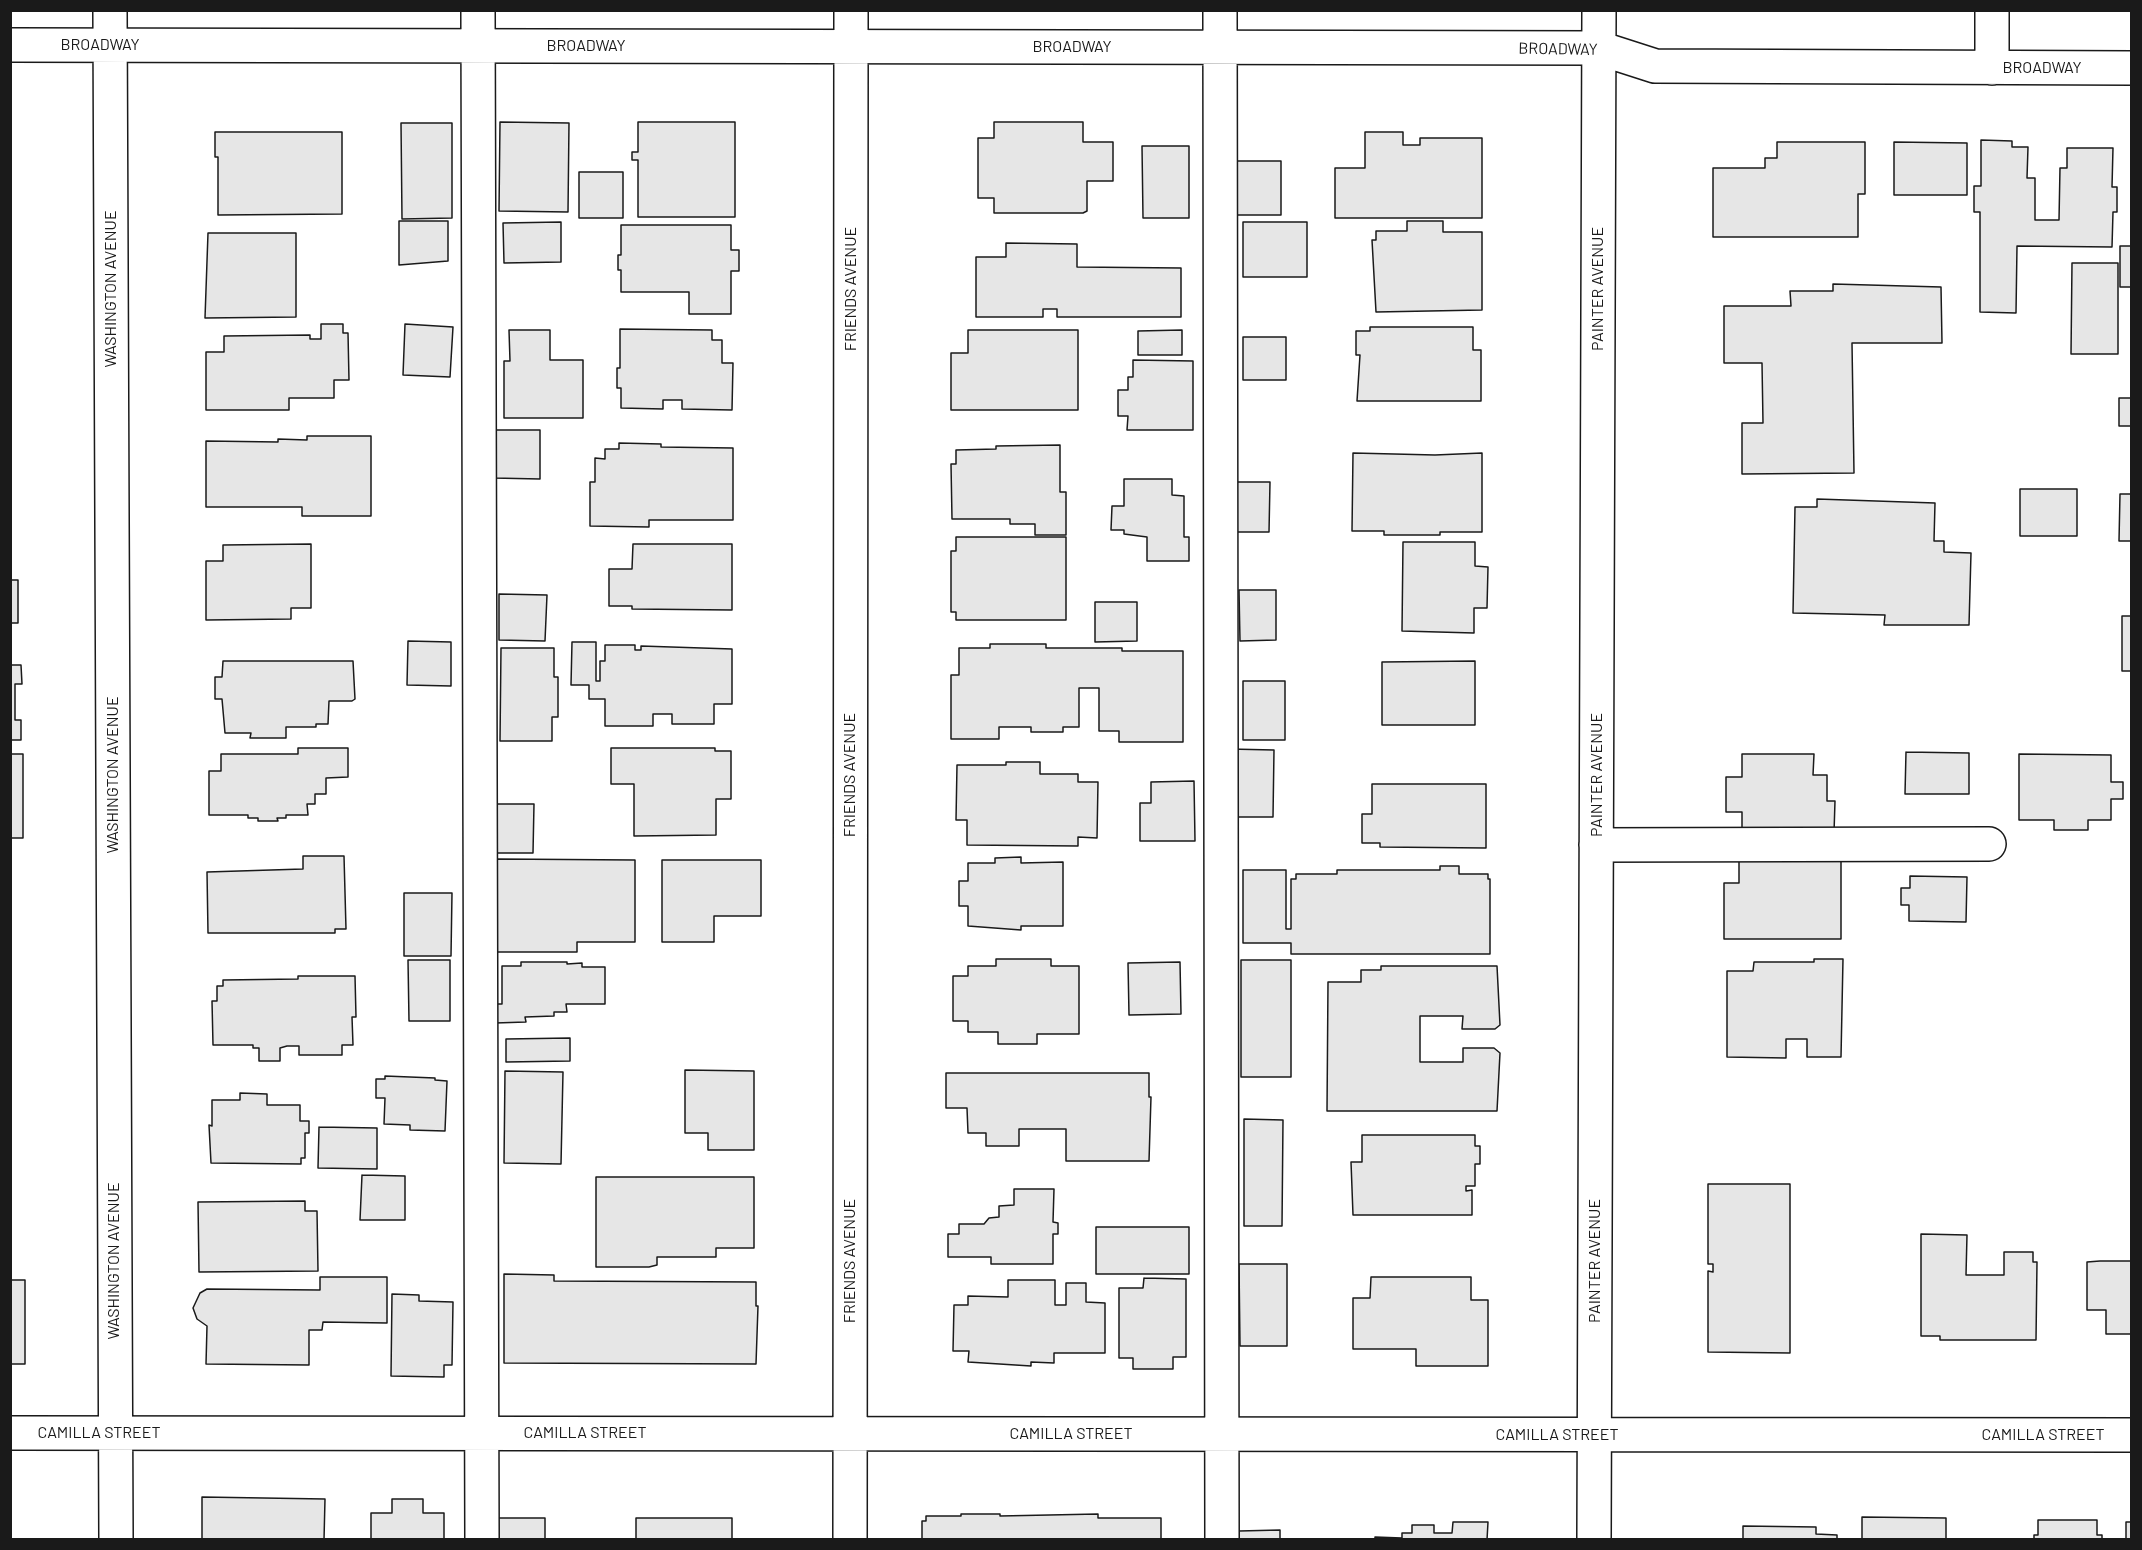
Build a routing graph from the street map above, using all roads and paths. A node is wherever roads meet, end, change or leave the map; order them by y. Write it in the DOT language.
graph roads {
  1 [pos="110,10"];
  2 [pos="478,10"];
  3 [pos="851,10"];
  4 [pos="1220,10"];
  5 [pos="1599,10"];
  6 [pos="1992,10"];
  7 [pos="10,45"];
  8 [pos="110,45"];
  9 [pos="478,45"];
  10 [pos="851,46"];
  11 [pos="1220,47"];
  12 [pos="1599,48"];
  13 [pos="1992,68"];
  14 [pos="2132,68"];
  15 [pos="1989,844"];
  16 [pos="1596,845"];
  17 [pos="10,1433"];
  18 [pos="115,1433"];
  19 [pos="483,1433"];
  20 [pos="850,1434"];
  21 [pos="1222,1434"];
  22 [pos="1594,1435"];
  23 [pos="2132,1436"];
  24 [pos="116,1539"];
  25 [pos="482,1539"];
  26 [pos="850,1539"];
  27 [pos="1222,1539"];
  28 [pos="1594,1539"];
  1 -- 8 [label="street, WASHINGTON AVENUE"];
  2 -- 9 [label="street"];
  3 -- 10 [label="street, FRIENDS AVENUE"];
  4 -- 11 [label="street"];
  5 -- 12 [label="street, PAINTER AVENUE"];
  6 -- 13 [label="street"];
  7 -- 8 [label="street, BROADWAY"];
  8 -- 9 [label="street, BROADWAY"];
  8 -- 18 [label="street, WASHINGTON AVENUE"];
  9 -- 10 [label="street, BROADWAY"];
  9 -- 19 [label="street"];
  10 -- 11 [label="street, BROADWAY"];
  10 -- 20 [label="street, FRIENDS AVENUE"];
  11 -- 12 [label="street, BROADWAY"];
  11 -- 21 [label="street"];
  12 -- 13 [label="street, BROADWAY"];
  12 -- 16 [label="street, PAINTER AVENUE"];
  13 -- 14 [label="street, BROADWAY"];
  15 -- 16 [label="street"];
  16 -- 22 [label="street, PAINTER AVENUE"];
  17 -- 18 [label="street, CAMILLA STREET"];
  18 -- 19 [label="street, CAMILLA STREET"];
  18 -- 24 [label="street, WASHINGTON AVENUE"];
  19 -- 20 [label="street, CAMILLA STREET"];
  19 -- 25 [label="street"];
  20 -- 21 [label="street, CAMILLA STREET"];
  20 -- 26 [label="street, FRIENDS AVENUE"];
  21 -- 22 [label="street, CAMILLA STREET"];
  21 -- 27 [label="street"];
  22 -- 23 [label="street, CAMILLA STREET"];
  22 -- 28 [label="street, PAINTER AVENUE"];
}
